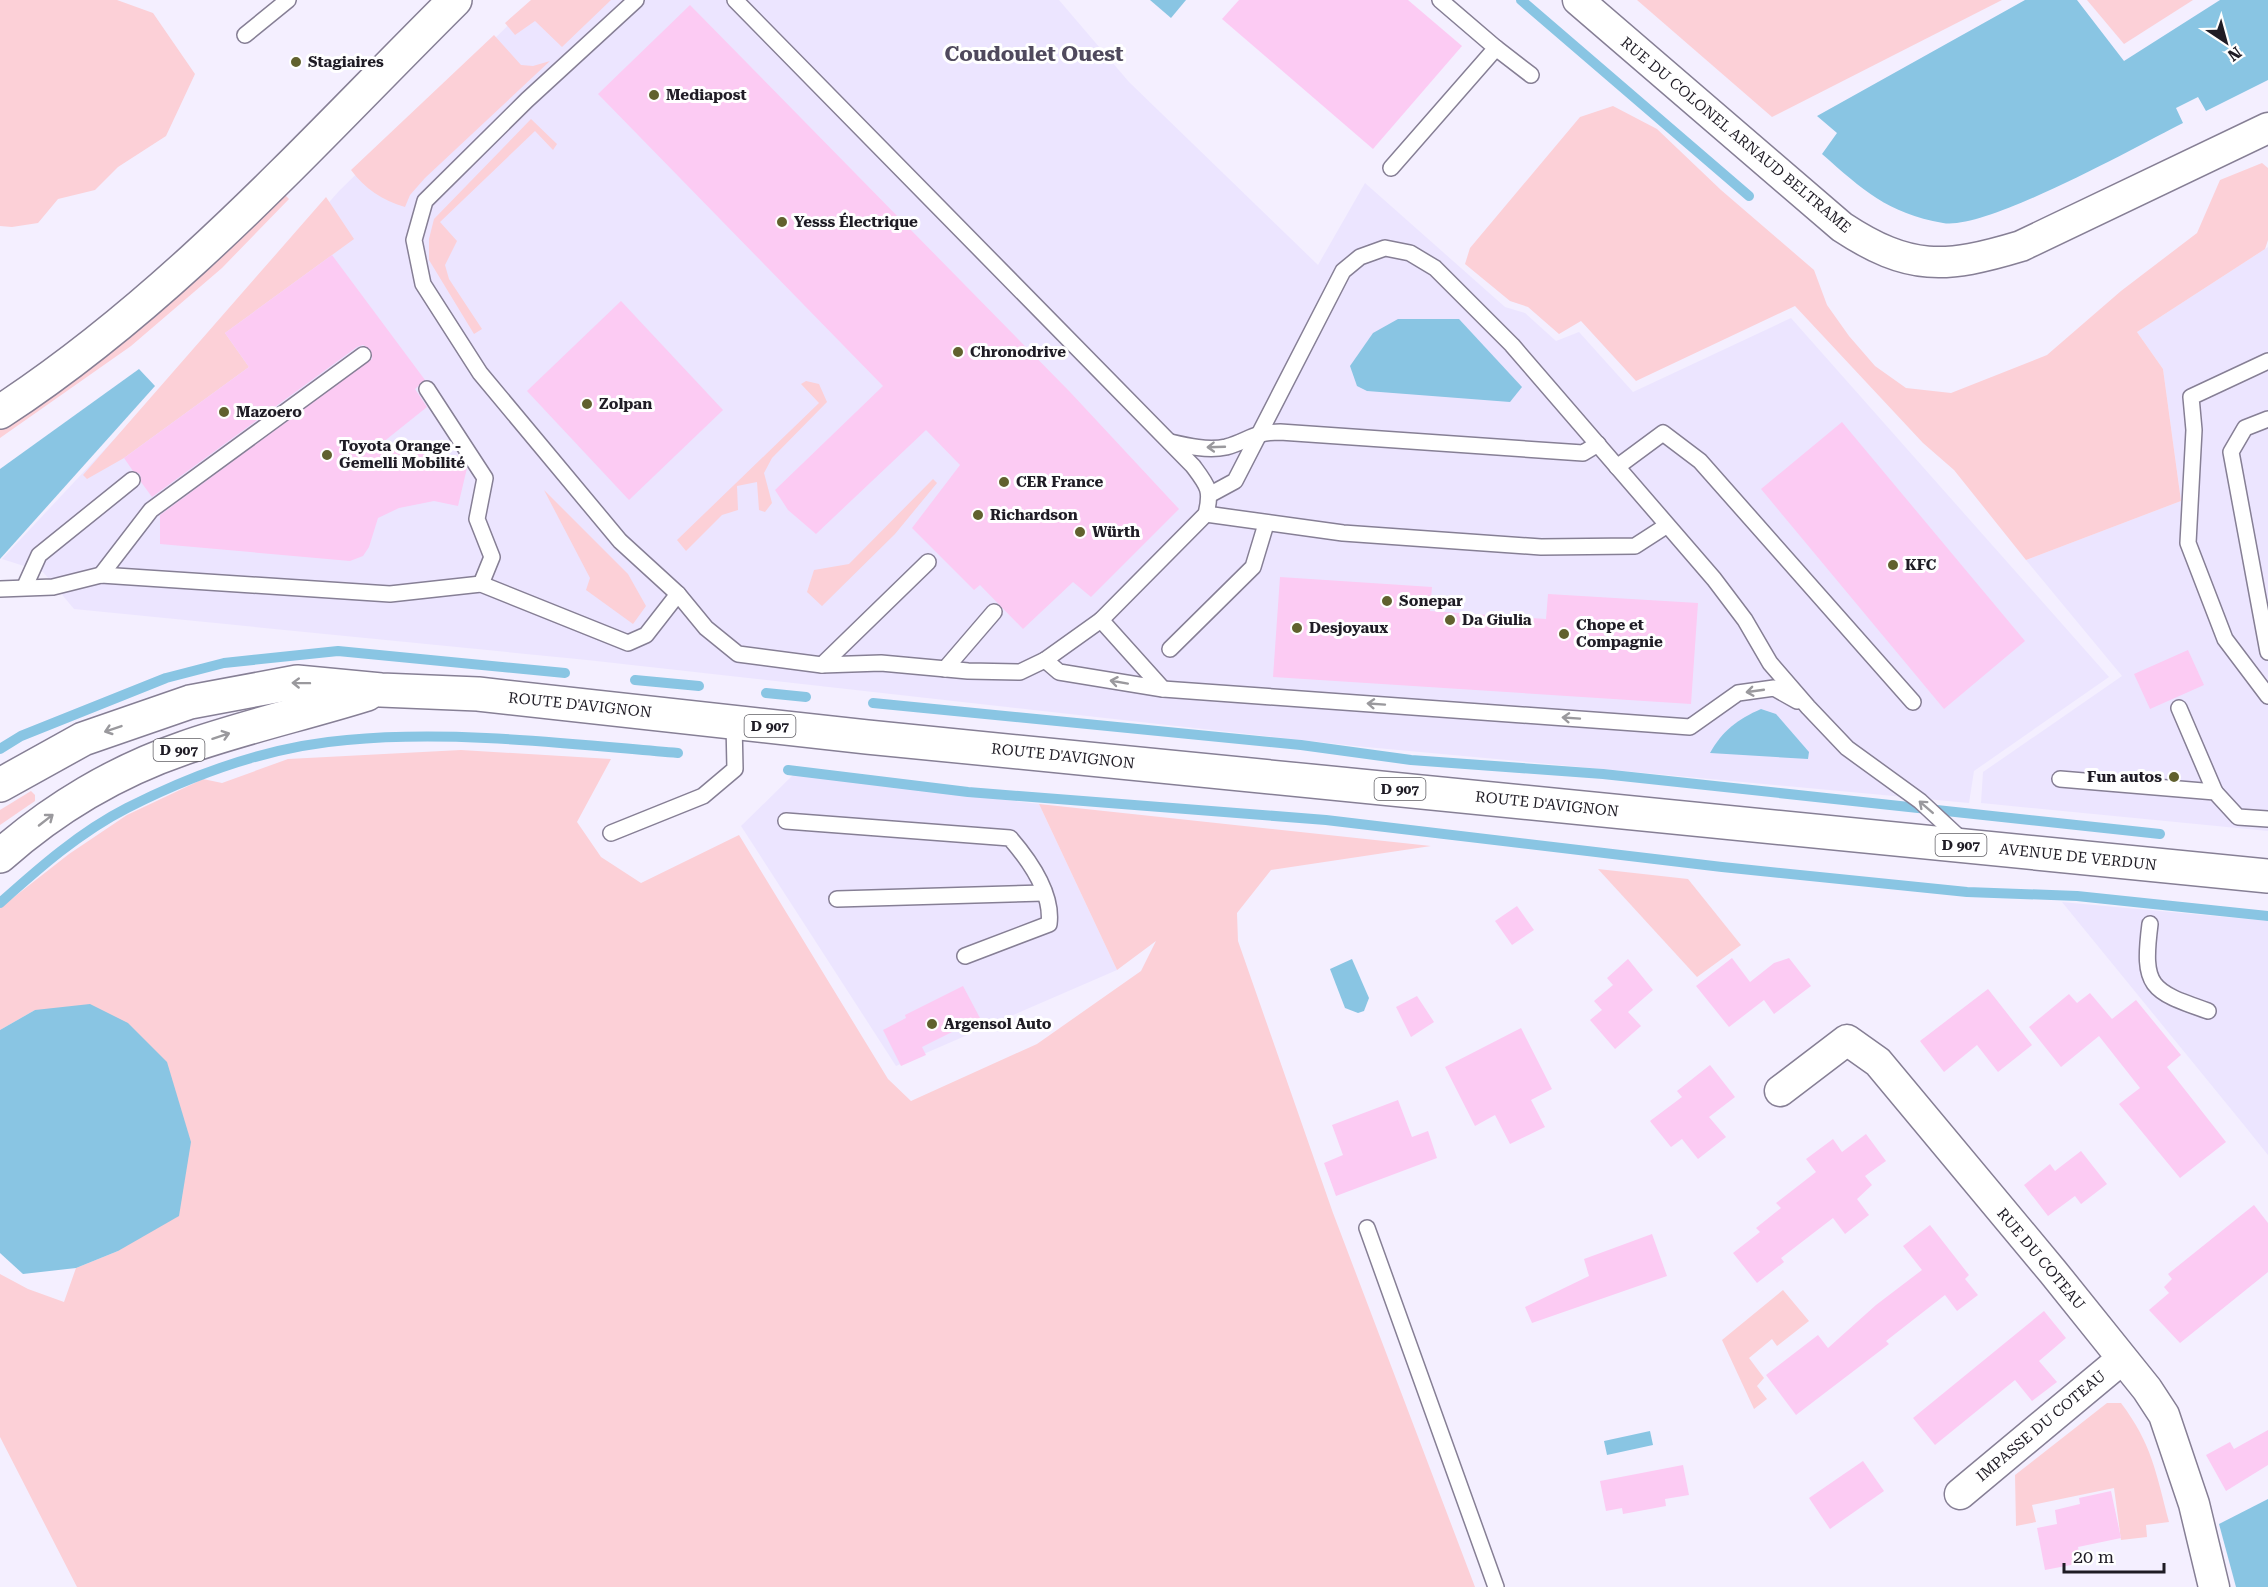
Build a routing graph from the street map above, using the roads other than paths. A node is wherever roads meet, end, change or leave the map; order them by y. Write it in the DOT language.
graph roads {
  1 [pos="288,0"];
  2 [pos="454,0"];
  3 [pos="636,0"];
  4 [pos="735,0"];
  5 [pos="1440,0"];
  6 [pos="1578,0"];
  7 [pos="245,35"];
  8 [pos="1496,48"];
  9 [pos="1531,75"];
  10 [pos="2268,128"];
  11 [pos="1390,168"];
  12 [pos="363,355"];
  13 [pos="2268,361"];
  14 [pos="428,389"];
  15 [pos="0,411"];
  16 [pos="2268,419"];
  17 [pos="1260,432"];
  18 [pos="1170,442"];
  19 [pos="1598,444"];
  20 [pos="1617,467"];
  21 [pos="132,480"];
  22 [pos="1211,494"];
  23 [pos="1206,514"];
  24 [pos="1266,524"];
  25 [pos="1666,526"];
  26 [pos="927,562"];
  27 [pos="101,575"];
  28 [pos="481,584"];
  29 [pos="25,586"];
  30 [pos="0,590"];
  31 [pos="678,594"];
  32 [pos="994,612"];
  33 [pos="1101,620"];
  34 [pos="1170,649"];
  35 [pos="2268,652"];
  36 [pos="1045,660"];
  37 [pos="822,665"];
  38 [pos="945,669"];
  39 [pos="1163,689"];
  40 [pos="381,690"];
  41 [pos="2268,696"];
  42 [pos="1912,702"];
  43 [pos="1808,707"];
  44 [pos="2179,708"];
  45 [pos="734,722"];
  46 [pos="2060,780"];
  47 [pos="0,785"];
  48 [pos="2215,792"];
  49 [pos="2268,819"];
  50 [pos="786,821"];
  51 [pos="1746,824"];
  52 [pos="611,833"];
  53 [pos="1969,846"];
  54 [pos="0,856"];
  55 [pos="2268,876"];
  56 [pos="1044,893"];
  57 [pos="837,899"];
  58 [pos="2151,924"];
  59 [pos="965,956"];
  60 [pos="2208,1011"];
  61 [pos="1780,1091"];
  62 [pos="1367,1228"];
  63 [pos="2122,1359"];
  64 [pos="1960,1494"];
  65 [pos="1496,1587"];
  66 [pos="2214,1587"];
  1 -- 7 [label="lane"];
  2 -- 15 [label="main road"];
  3 -- 31 [label="lane"];
  4 -- 18 [label="lane"];
  5 -- 8 [label="lane"];
  6 -- 10 [label="street, RUE DU COLONEL ARNAUD BELTRAME"];
  8 -- 9 [label="lane"];
  8 -- 11 [label="lane"];
  12 -- 27 [label="lane"];
  13 -- 41 [label="lane"];
  14 -- 28 [label="lane"];
  16 -- 35 [label="lane"];
  17 -- 18 [label="lane, one-way"];
  17 -- 19 [label="lane"];
  17 -- 19 [label="lane"];
  17 -- 22 [label="lane"];
  18 -- 22 [label="lane"];
  19 -- 20 [label="lane"];
  20 -- 25 [label="lane"];
  20 -- 42 [label="lane"];
  21 -- 29 [label="lane"];
  22 -- 23 [label="lane"];
  23 -- 24 [label="lane"];
  23 -- 33 [label="lane"];
  24 -- 25 [label="lane"];
  24 -- 34 [label="lane"];
  25 -- 43 [label="lane"];
  26 -- 37 [label="lane"];
  27 -- 28 [label="lane"];
  27 -- 29 [label="lane"];
  28 -- 31 [label="lane"];
  29 -- 30 [label="lane"];
  31 -- 37 [label="lane"];
  32 -- 38 [label="lane"];
  33 -- 36 [label="lane"];
  33 -- 39 [label="lane"];
  36 -- 38 [label="lane"];
  39 -- 36 [label="lane, one-way"];
  37 -- 38 [label="lane"];
  43 -- 39 [label="lane, one-way"];
  40 -- 45 [label="main road, ROUTE D'AVIGNON / D 907"];
  40 -- 47 [label="main road, ROUTE D'AVIGNON / D 907, one-way"];
  54 -- 40 [label="main road, ROUTE D'AVIGNON / D 907, one-way"];
  53 -- 43 [label="lane, one-way"];
  44 -- 48 [label="lane"];
  45 -- 51 [label="main road, ROUTE D'AVIGNON / D 907"];
  45 -- 52 [label="lane"];
  46 -- 48 [label="lane"];
  48 -- 49 [label="lane"];
  50 -- 56 [label="lane"];
  51 -- 53 [label="main road, AVENUE DE VERDUN / D 907"];
  53 -- 55 [label="main road, AVENUE DE VERDUN / D 907"];
  56 -- 57 [label="lane"];
  56 -- 59 [label="lane"];
  58 -- 60 [label="lane"];
  61 -- 63 [label="street, RUE DU COTEAU"];
  62 -- 65 [label="lane"];
  63 -- 64 [label="street, IMPASSE DU COTEAU"];
  63 -- 66 [label="street, RUE DU COTEAU"];
}
